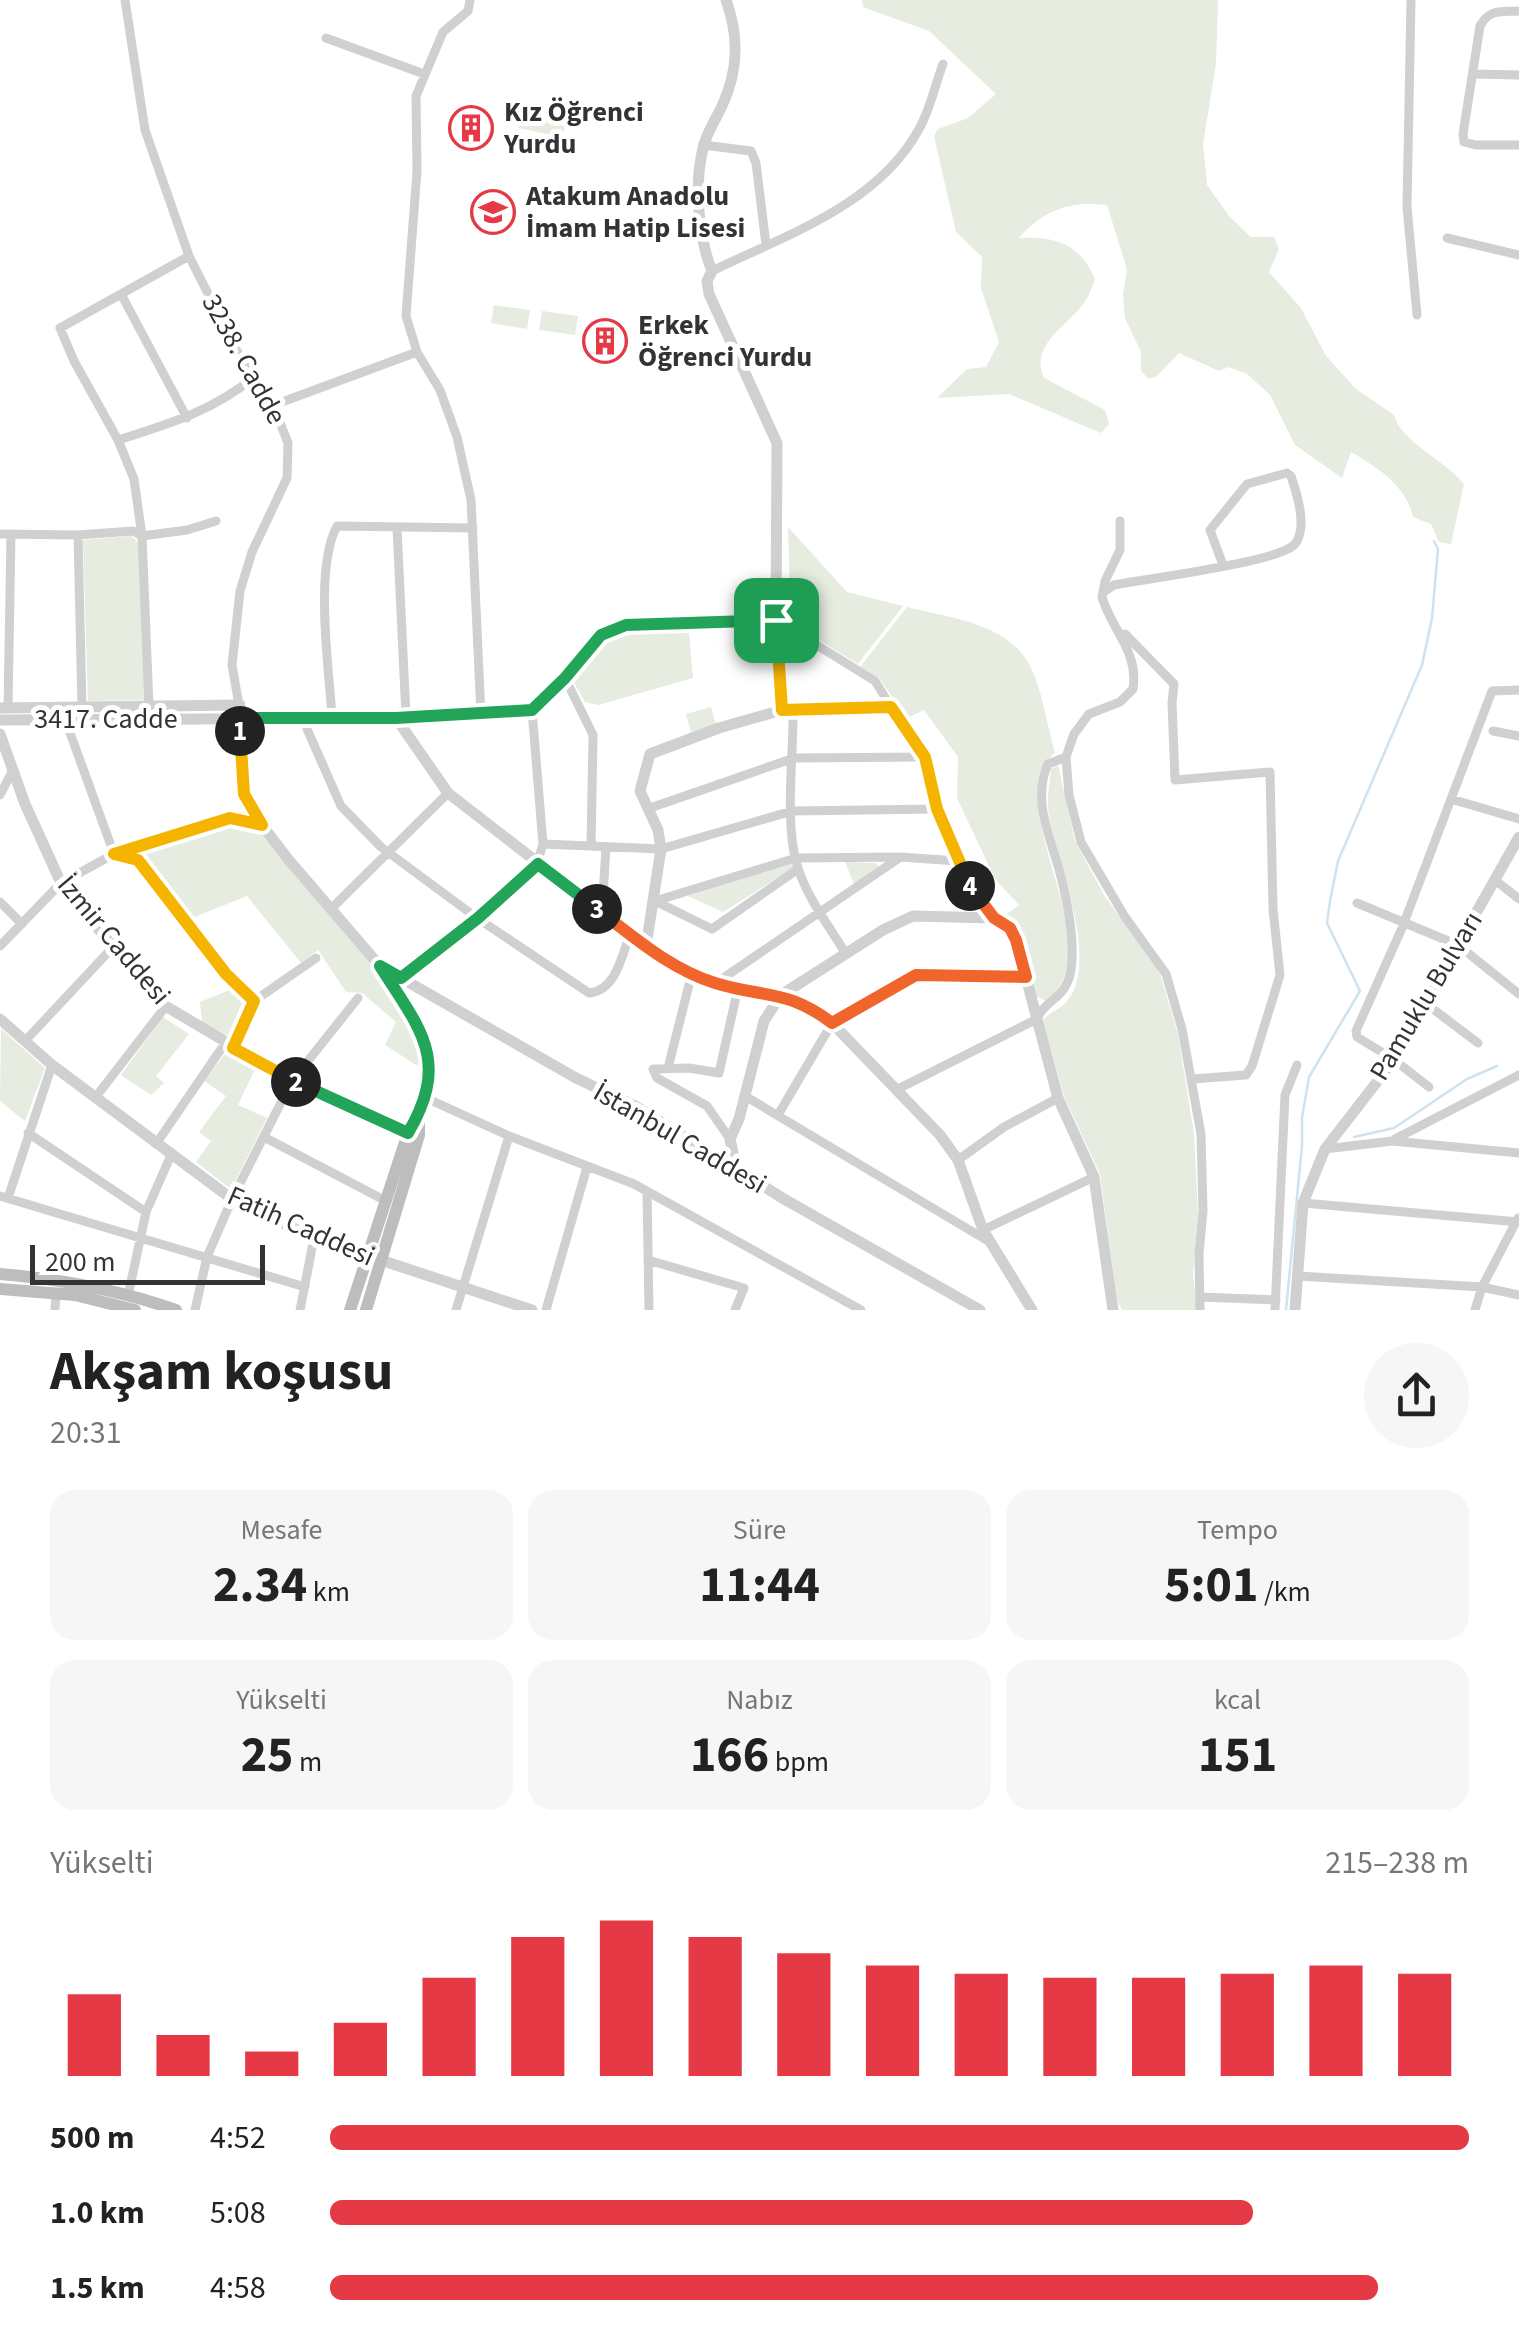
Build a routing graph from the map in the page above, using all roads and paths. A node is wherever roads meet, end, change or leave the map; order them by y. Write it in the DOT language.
graph roads {
  1 [pos="125,0"];
  2 [pos="470,0"];
  3 [pos="726,0"];
  4 [pos="1412,0"];
  5 [pos="1519,11"];
  6 [pos="326,38"];
  7 [pos="943,64"];
  8 [pos="424,74"];
  9 [pos="1474,74"];
  10 [pos="1519,75"];
  11 [pos="1519,145"];
  12 [pos="703,146"];
  13 [pos="1447,238"];
  14 [pos="766,245"];
  15 [pos="1519,255"];
  16 [pos="189,256"];
  17 [pos="712,272"];
  18 [pos="121,294"];
  19 [pos="1418,315"];
  20 [pos="417,352"];
  21 [pos="254,377"];
  22 [pos="274,405"];
  23 [pos="187,418"];
  24 [pos="118,440"];
  25 [pos="216,521"];
  26 [pos="1120,522"];
  27 [pos="398,528"];
  28 [pos="473,528"];
  29 [pos="5,534"];
  30 [pos="78,535"];
  31 [pos="142,536"];
  32 [pos="1222,565"];
  33 [pos="1105,591"];
  34 [pos="776,620"];
  35 [pos="1119,628"];
  36 [pos="565,678"];
  37 [pos="1519,690"];
  38 [pos="148,706"];
  39 [pos="82,707"];
  40 [pos="891,707"];
  41 [pos="4,708"];
  42 [pos="532,710"];
  43 [pos="788,710"];
  44 [pos="240,712"];
  45 [pos="480,715"];
  46 [pos="305,717"];
  47 [pos="332,717"];
  48 [pos="401,717"];
  49 [pos="66,719"];
  50 [pos="0,720"];
  51 [pos="1494,731"];
  52 [pos="0,734"];
  53 [pos="1519,736"];
  54 [pos="925,757"];
  55 [pos="1066,757"];
  56 [pos="794,758"];
  57 [pos="13,770"];
  58 [pos="448,793"];
  59 [pos="0,795"];
  60 [pos="1451,798"];
  61 [pos="650,808"];
  62 [pos="937,809"];
  63 [pos="792,811"];
  64 [pos="1519,819"];
  65 [pos="262,825"];
  66 [pos="1519,837"];
  67 [pos="543,844"];
  68 [pos="591,846"];
  69 [pos="606,847"];
  70 [pos="661,849"];
  71 [pos="114,854"];
  72 [pos="390,854"];
  73 [pos="900,857"];
  74 [pos="958,861"];
  75 [pos="797,863"];
  76 [pos="538,864"];
  77 [pos="1495,880"];
  78 [pos="61,883"];
  79 [pos="1519,899"];
  80 [pos="655,901"];
  81 [pos="0,902"];
  82 [pos="1358,903"];
  83 [pos="332,910"];
  84 [pos="820,912"];
  85 [pos="602,913"];
  86 [pos="478,918"];
  87 [pos="994,918"];
  88 [pos="1404,922"];
  89 [pos="22,924"];
  90 [pos="630,934"];
  91 [pos="1458,945"];
  92 [pos="0,946"];
  93 [pos="646,946"];
  94 [pos="114,947"];
  95 [pos="846,954"];
  96 [pos="316,958"];
  97 [pos="380,966"];
  98 [pos="692,973"];
  99 [pos="1026,977"];
  100 [pos="401,978"];
  101 [pos="716,983"];
  102 [pos="738,988"];
  103 [pos="1519,994"];
  104 [pos="781,995"];
  105 [pos="358,998"];
  106 [pos="1032,998"];
  107 [pos="254,1001"];
  108 [pos="1425,1003"];
  109 [pos="166,1006"];
  110 [pos="1046,1007"];
  111 [pos="0,1019"];
  112 [pos="1037,1019"];
  113 [pos="832,1023"];
  114 [pos="25,1041"];
  115 [pos="1478,1043"];
  116 [pos="233,1048"];
  117 [pos="1393,1059"];
  118 [pos="52,1065"];
  119 [pos="1297,1065"];
  120 [pos="668,1068"];
  121 [pos="1519,1075"];
  122 [pos="1192,1079"];
  123 [pos="292,1081"];
  124 [pos="1428,1088"];
  125 [pos="896,1090"];
  126 [pos="745,1096"];
  127 [pos="96,1098"];
  128 [pos="426,1098"];
  129 [pos="1058,1098"];
  130 [pos="419,1114"];
  131 [pos="778,1114"];
  132 [pos="28,1132"];
  133 [pos="408,1133"];
  134 [pos="509,1136"];
  135 [pos="264,1137"];
  136 [pos="730,1140"];
  137 [pos="1392,1141"];
  138 [pos="156,1144"];
  139 [pos="1325,1149"];
  140 [pos="1519,1154"];
  141 [pos="171,1155"];
  142 [pos="958,1160"];
  143 [pos="587,1167"];
  144 [pos="737,1171"];
  145 [pos="1094,1177"];
  146 [pos="646,1191"];
  147 [pos="4,1197"];
  148 [pos="232,1199"];
  149 [pos="386,1201"];
  150 [pos="1304,1204"];
  151 [pos="146,1212"];
  152 [pos="1518,1220"];
  153 [pos="986,1235"];
  154 [pos="139,1238"];
  155 [pos="314,1238"];
  156 [pos="207,1257"];
  157 [pos="368,1258"];
  158 [pos="648,1260"];
  159 [pos="382,1263"];
  160 [pos="0,1274"];
  161 [pos="1298,1276"];
  162 [pos="305,1287"];
  163 [pos="1482,1287"];
  164 [pos="0,1289"];
  165 [pos="463,1290"];
  166 [pos="56,1294"];
  167 [pos="1519,1295"];
  168 [pos="128,1296"];
  169 [pos="1200,1297"];
  170 [pos="1275,1305"];
  171 [pos="55,1310"];
  172 [pos="134,1310"];
  173 [pos="176,1310"];
  174 [pos="195,1310"];
  175 [pos="300,1310"];
  176 [pos="350,1310"];
  177 [pos="366,1310"];
  178 [pos="456,1310"];
  179 [pos="532,1310"];
  180 [pos="546,1310"];
  181 [pos="648,1310"];
  182 [pos="735,1310"];
  183 [pos="861,1310"];
  184 [pos="980,1310"];
  185 [pos="1032,1310"];
  186 [pos="1113,1310"];
  187 [pos="1200,1310"];
  188 [pos="1294,1310"];
  189 [pos="1475,1310"];
  1 -- 16 [label="street, 3238. Cadde"];
  2 -- 8 [label="street"];
  3 -- 12 [label="street"];
  4 -- 19 [label="street"];
  5 -- 9 [label="street"];
  6 -- 8 [label="street"];
  7 -- 14 [label="street"];
  8 -- 20 [label="street"];
  9 -- 10 [label="street"];
  9 -- 11 [label="street"];
  12 -- 14 [label="street"];
  12 -- 17 [label="street"];
  13 -- 15 [label="street"];
  14 -- 17 [label="street"];
  16 -- 18 [label="street"];
  16 -- 21 [label="street, 3238. Cadde"];
  17 -- 34 [label="street"];
  18 -- 23 [label="street"];
  18 -- 24 [label="street"];
  20 -- 22 [label="street"];
  20 -- 28 [label="street"];
  21 -- 22 [label="street, 3238. Cadde"];
  21 -- 23 [label="street"];
  22 -- 44 [label="street, 3238. Cadde"];
  23 -- 24 [label="street"];
  24 -- 31 [label="street"];
  25 -- 31 [label="street"];
  26 -- 33 [label="street"];
  27 -- 28 [label="street"];
  27 -- 47 [label="street"];
  27 -- 48 [label="street"];
  28 -- 45 [label="street"];
  29 -- 30 [label="street"];
  29 -- 41 [label="street"];
  30 -- 31 [label="street"];
  30 -- 39 [label="street"];
  31 -- 38 [label="street"];
  32 -- 32 [label="street"];
  32 -- 33 [label="street"];
  33 -- 35 [label="street"];
  34 -- 36 [label="street"];
  34 -- 40 [label="street"];
  34 -- 43 [label="street"];
  35 -- 55 [label="street"];
  35 -- 122 [label="street"];
  36 -- 42 [label="street"];
  36 -- 68 [label="street"];
  37 -- 60 [label="street"];
  38 -- 39 [label="street, 3417. Cadde"];
  38 -- 44 [label="street, 3417. Cadde"];
  39 -- 41 [label="street, 3417. Cadde"];
  40 -- 43 [label="street"];
  40 -- 54 [label="street"];
  42 -- 45 [label="street, 3417. Cadde"];
  42 -- 67 [label="street"];
  43 -- 56 [label="street"];
  43 -- 61 [label="street"];
  44 -- 46 [label="street, 3417. Cadde"];
  44 -- 49 [label="street, 3417. Cadde"];
  44 -- 65 [label="street"];
  45 -- 48 [label="street, 3417. Cadde"];
  46 -- 47 [label="street, 3417. Cadde"];
  46 -- 72 [label="street"];
  47 -- 48 [label="street, 3417. Cadde"];
  48 -- 58 [label="street"];
  49 -- 50 [label="street, 3417. Cadde"];
  49 -- 71 [label="street"];
  51 -- 53 [label="street"];
  52 -- 57 [label="street, İzmir Caddesi"];
  54 -- 56 [label="street"];
  54 -- 62 [label="street"];
  55 -- 110 [label="street"];
  55 -- 122 [label="street"];
  56 -- 61 [label="street"];
  56 -- 63 [label="street"];
  57 -- 59 [label="street"];
  57 -- 78 [label="street, İzmir Caddesi"];
  58 -- 72 [label="street"];
  58 -- 76 [label="street"];
  60 -- 64 [label="street"];
  60 -- 88 [label="street"];
  61 -- 70 [label="street"];
  62 -- 63 [label="street"];
  62 -- 74 [label="street"];
  63 -- 70 [label="street"];
  63 -- 75 [label="street"];
  65 -- 71 [label="street"];
  65 -- 83 [label="street"];
  66 -- 77 [label="street, Pamuklu Bulvarı"];
  67 -- 68 [label="street"];
  67 -- 76 [label="street"];
  68 -- 69 [label="street"];
  69 -- 70 [label="street"];
  69 -- 85 [label="street"];
  70 -- 80 [label="street"];
  71 -- 78 [label="street"];
  71 -- 107 [label="street"];
  72 -- 83 [label="street"];
  72 -- 86 [label="street"];
  73 -- 74 [label="street"];
  73 -- 75 [label="street"];
  73 -- 84 [label="street"];
  74 -- 87 [label="street"];
  75 -- 80 [label="street"];
  75 -- 80 [label="street"];
  75 -- 84 [label="street"];
  76 -- 85 [label="street"];
  76 -- 86 [label="street"];
  77 -- 79 [label="street"];
  77 -- 91 [label="street, Pamuklu Bulvarı"];
  78 -- 89 [label="street"];
  78 -- 94 [label="street, İzmir Caddesi"];
  80 -- 93 [label="street"];
  81 -- 89 [label="street"];
  82 -- 88 [label="street"];
  83 -- 97 [label="street"];
  84 -- 95 [label="street"];
  84 -- 101 [label="street"];
  85 -- 90 [label="street"];
  86 -- 90 [label="street"];
  86 -- 100 [label="street"];
  87 -- 95 [label="street"];
  87 -- 99 [label="street"];
  88 -- 91 [label="street"];
  88 -- 117 [label="street"];
  89 -- 92 [label="street"];
  90 -- 93 [label="street"];
  91 -- 103 [label="street"];
  91 -- 108 [label="street, Pamuklu Bulvarı"];
  93 -- 98 [label="street"];
  94 -- 109 [label="street, İzmir Caddesi"];
  94 -- 114 [label="street"];
  95 -- 104 [label="street"];
  96 -- 107 [label="street"];
  97 -- 100 [label="street, İstanbul Caddesi"];
  97 -- 128 [label="street"];
  98 -- 101 [label="street"];
  98 -- 120 [label="street"];
  99 -- 106 [label="street"];
  99 -- 113 [label="street"];
  100 -- 144 [label="street, İstanbul Caddesi"];
  101 -- 102 [label="street"];
  102 -- 104 [label="street"];
  102 -- 120 [label="street"];
  104 -- 113 [label="street"];
  104 -- 126 [label="street"];
  105 -- 123 [label="street"];
  106 -- 110 [label="street"];
  106 -- 112 [label="street"];
  107 -- 116 [label="street"];
  108 -- 115 [label="street"];
  108 -- 117 [label="street, Pamuklu Bulvarı"];
  109 -- 116 [label="street, İzmir Caddesi"];
  109 -- 127 [label="street"];
  110 -- 112 [label="street"];
  111 -- 114 [label="street, Fatih Caddesi"];
  112 -- 125 [label="street"];
  112 -- 129 [label="street"];
  113 -- 125 [label="street"];
  113 -- 131 [label="street"];
  114 -- 118 [label="street, Fatih Caddesi"];
  116 -- 123 [label="street, İzmir Caddesi"];
  116 -- 138 [label="street"];
  117 -- 124 [label="street"];
  117 -- 139 [label="street, Pamuklu Bulvarı"];
  118 -- 127 [label="street, Fatih Caddesi"];
  118 -- 132 [label="street"];
  119 -- 170 [label="street"];
  120 -- 136 [label="street"];
  121 -- 137 [label="street"];
  122 -- 169 [label="street"];
  123 -- 133 [label="street, İzmir Caddesi"];
  123 -- 135 [label="street"];
  125 -- 142 [label="street"];
  126 -- 131 [label="street"];
  126 -- 136 [label="street"];
  127 -- 138 [label="street, Fatih Caddesi"];
  128 -- 130 [label="street"];
  128 -- 134 [label="street"];
  129 -- 142 [label="street"];
  129 -- 145 [label="street"];
  130 -- 133 [label="main road"];
  130 -- 159 [label="main road"];
  131 -- 153 [label="street"];
  132 -- 147 [label="street"];
  132 -- 151 [label="street"];
  133 -- 149 [label="main road"];
  134 -- 143 [label="street"];
  134 -- 165 [label="street"];
  135 -- 148 [label="street"];
  135 -- 149 [label="street"];
  136 -- 144 [label="street"];
  137 -- 139 [label="street"];
  137 -- 140 [label="street"];
  138 -- 141 [label="street, Fatih Caddesi"];
  139 -- 150 [label="street, Pamuklu Bulvarı"];
  141 -- 148 [label="street, Fatih Caddesi"];
  141 -- 151 [label="street"];
  142 -- 153 [label="street"];
  143 -- 146 [label="street"];
  143 -- 180 [label="street"];
  144 -- 184 [label="street, İstanbul Caddesi"];
  145 -- 153 [label="street"];
  145 -- 186 [label="street"];
  146 -- 158 [label="street"];
  146 -- 183 [label="street"];
  147 -- 154 [label="street"];
  148 -- 155 [label="street, Fatih Caddesi"];
  148 -- 156 [label="street"];
  149 -- 157 [label="main road"];
  150 -- 152 [label="street"];
  150 -- 161 [label="street, Pamuklu Bulvarı"];
  151 -- 154 [label="street"];
  152 -- 163 [label="street"];
  153 -- 185 [label="street"];
  154 -- 156 [label="street"];
  154 -- 168 [label="street"];
  155 -- 157 [label="street, Fatih Caddesi"];
  155 -- 162 [label="street"];
  156 -- 162 [label="street"];
  156 -- 174 [label="street"];
  157 -- 159 [label="street, Fatih Caddesi"];
  157 -- 176 [label="main road"];
  158 -- 181 [label="street"];
  158 -- 182 [label="street"];
  159 -- 165 [label="street, Fatih Caddesi"];
  159 -- 177 [label="main road"];
  160 -- 168 [label="main road"];
  161 -- 163 [label="street"];
  161 -- 188 [label="street, Pamuklu Bulvarı"];
  162 -- 175 [label="street"];
  163 -- 167 [label="street"];
  163 -- 189 [label="street"];
  164 -- 166 [label="main road"];
  165 -- 178 [label="street"];
  165 -- 179 [label="street, Fatih Caddesi"];
  166 -- 171 [label="street"];
  166 -- 172 [label="main road"];
  168 -- 173 [label="main road"];
  169 -- 170 [label="street"];
  169 -- 187 [label="street"];
}
